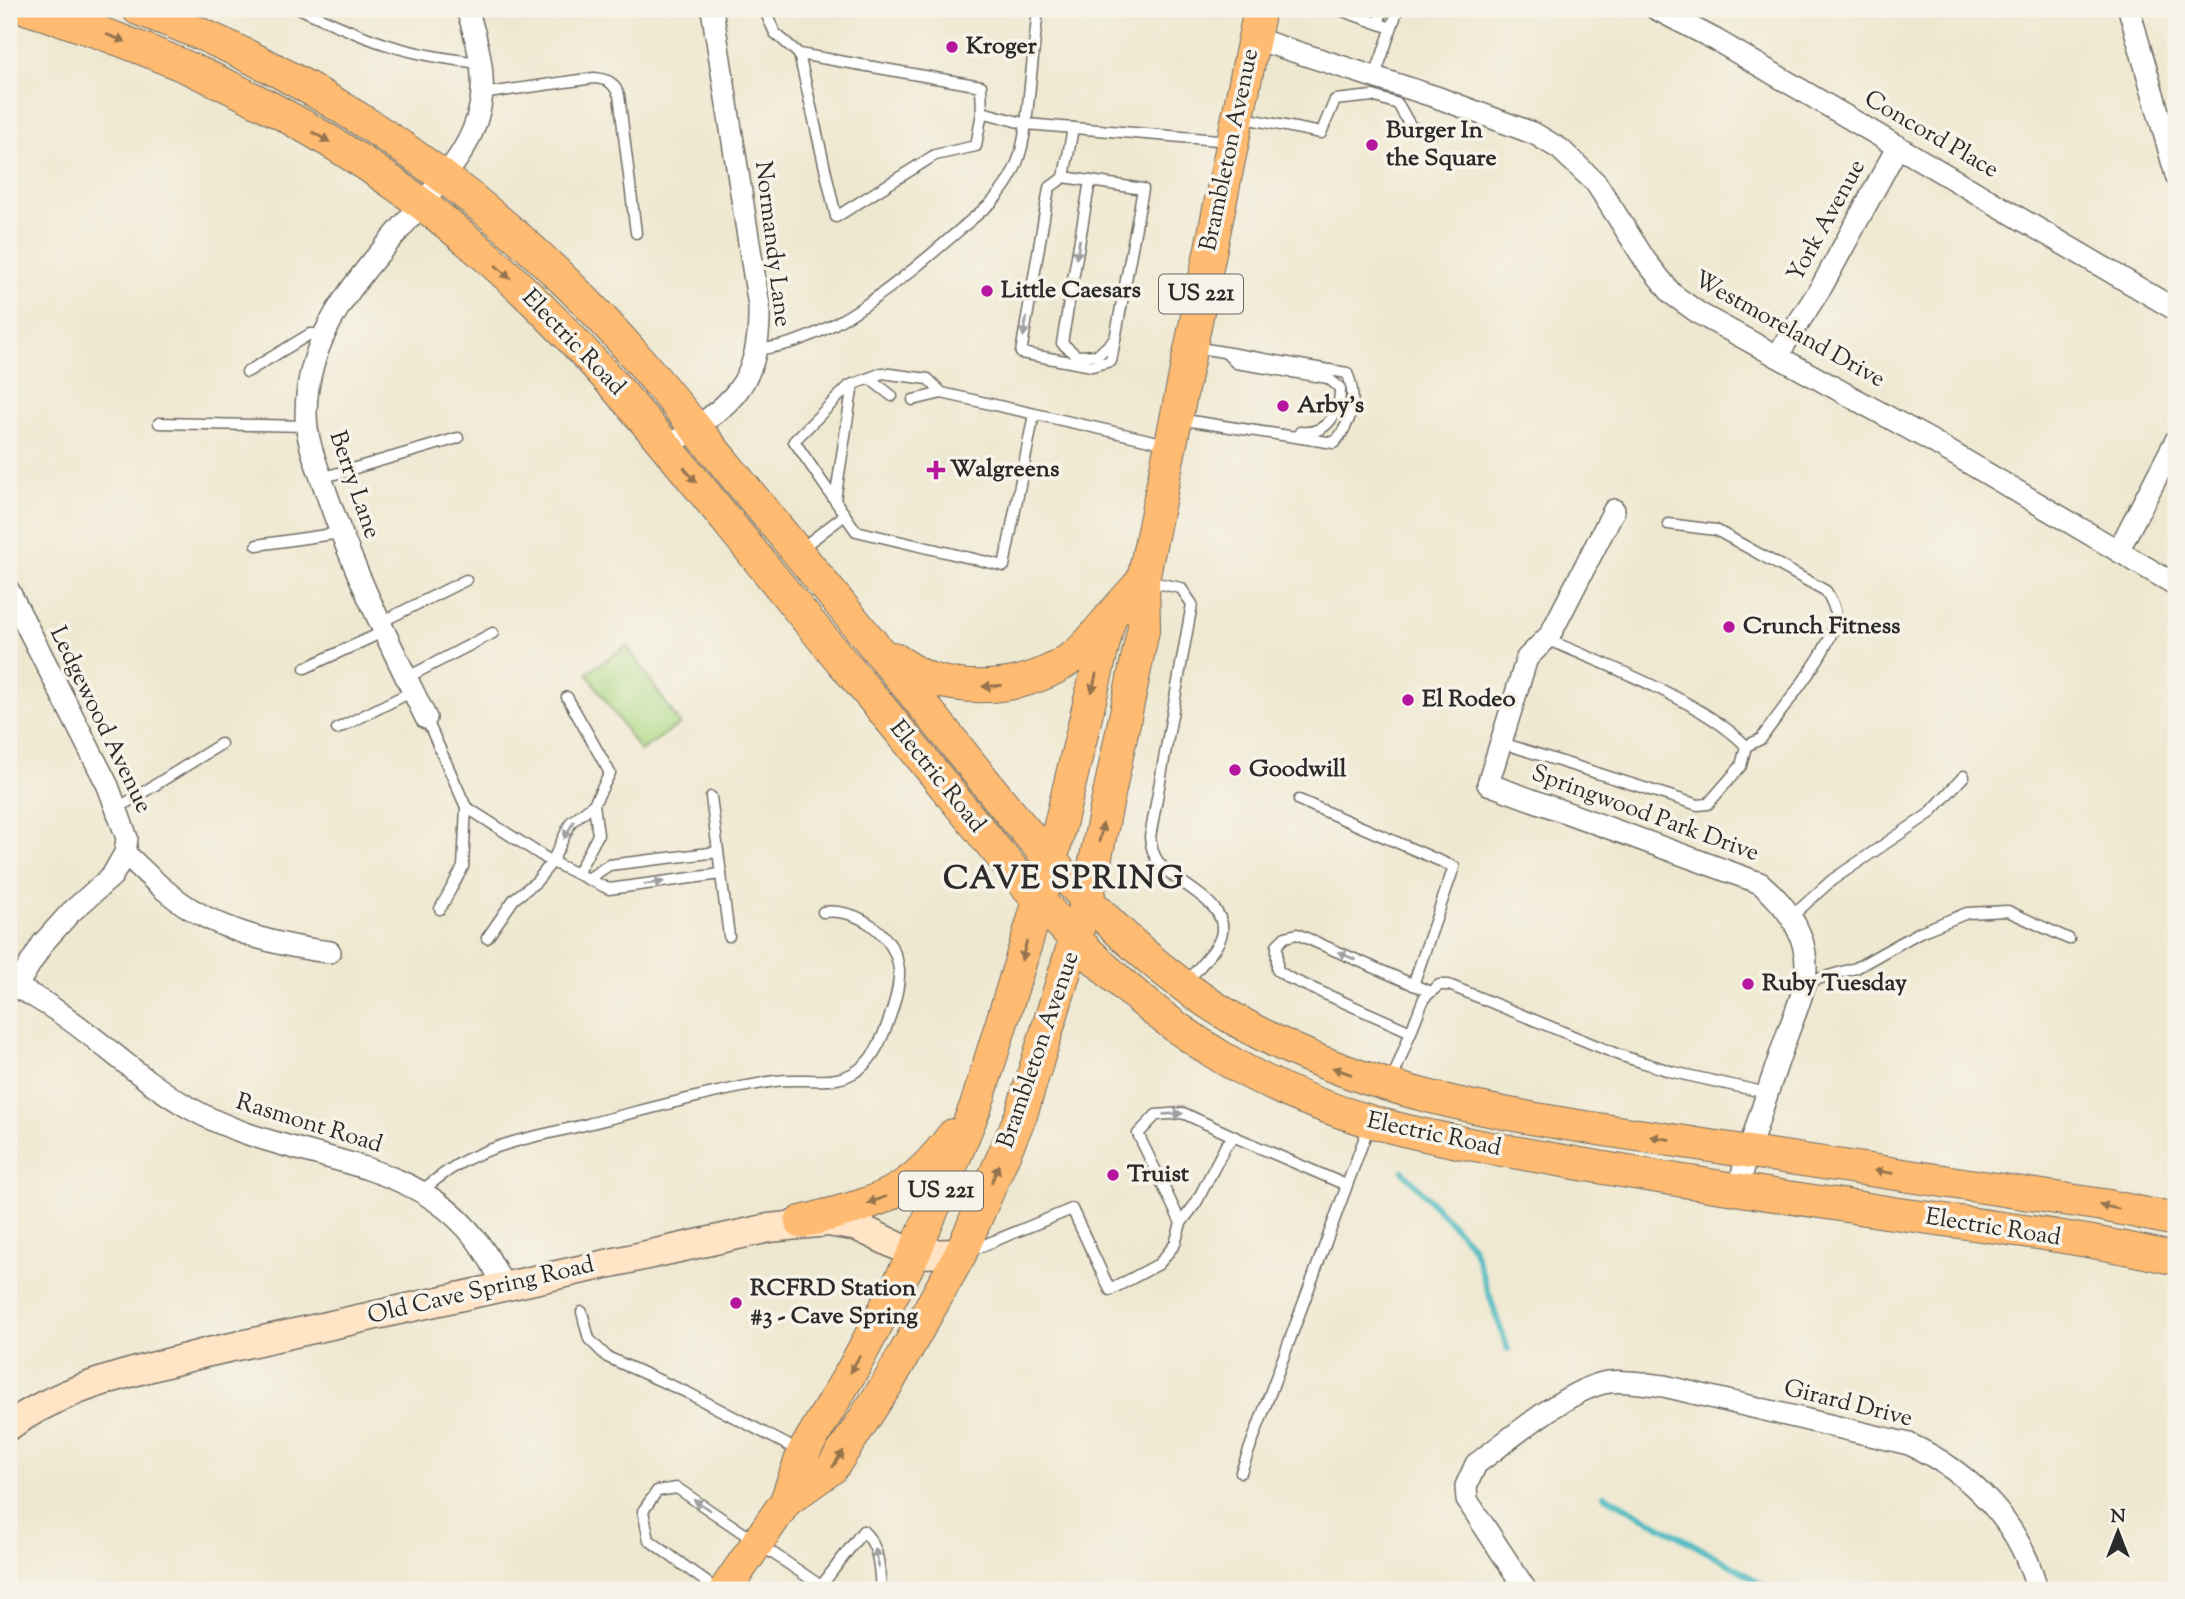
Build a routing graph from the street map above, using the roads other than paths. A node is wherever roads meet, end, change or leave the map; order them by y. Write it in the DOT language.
graph roads {
  1 [pos="28,9"];
  2 [pos="138,9"];
  3 [pos="301,9"];
  4 [pos="467,9"];
  5 [pos="712,9"];
  6 [pos="764,9"];
  7 [pos="1038,9"];
  8 [pos="1337,9"];
  9 [pos="1383,9"];
  10 [pos="1398,9"];
  11 [pos="1656,9"];
  12 [pos="2129,9"];
  13 [pos="63,14"];
  14 [pos="1257,23"];
  15 [pos="1378,23"];
  16 [pos="1391,28"];
  17 [pos="799,54"];
  18 [pos="481,63"];
  19 [pos="1374,86"];
  20 [pos="481,94"];
  21 [pos="982,112"];
  22 [pos="1026,124"];
  23 [pos="1073,128"];
  24 [pos="1234,129"];
  25 [pos="1433,133"];
  26 [pos="1898,146"];
  27 [pos="2176,175"];
  28 [pos="444,177"];
  29 [pos="1064,177"];
  30 [pos="1090,181"];
  31 [pos="422,204"];
  32 [pos="636,233"];
  33 [pos="2176,310"];
  34 [pos="325,334"];
  35 [pos="1115,339"];
  36 [pos="1190,347"];
  37 [pos="758,349"];
  38 [pos="1226,353"];
  39 [pos="1777,356"];
  40 [pos="247,372"];
  41 [pos="870,378"];
  42 [pos="853,384"];
  43 [pos="942,393"];
  44 [pos="892,396"];
  45 [pos="913,400"];
  46 [pos="1034,414"];
  47 [pos="159,423"];
  48 [pos="307,426"];
  49 [pos="695,428"];
  50 [pos="1173,432"];
  51 [pos="1259,432"];
  52 [pos="458,438"];
  53 [pos="2176,440"];
  54 [pos="667,447"];
  55 [pos="321,478"];
  56 [pos="835,500"];
  57 [pos="1614,510"];
  58 [pos="845,516"];
  59 [pos="1668,524"];
  60 [pos="340,533"];
  61 [pos="257,545"];
  62 [pos="2118,551"];
  63 [pos="797,552"];
  64 [pos="466,580"];
  65 [pos="1143,580"];
  66 [pos="2176,585"];
  67 [pos="9,591"];
  68 [pos="1110,617"];
  69 [pos="383,626"];
  70 [pos="493,634"];
  71 [pos="1546,639"];
  72 [pos="876,648"];
  73 [pos="305,668"];
  74 [pos="410,684"];
  75 [pos="567,697"];
  76 [pos="426,718"];
  77 [pos="337,729"];
  78 [pos="1499,742"];
  79 [pos="221,744"];
  80 [pos="1746,746"];
  81 [pos="1964,776"];
  82 [pos="711,797"];
  83 [pos="1299,800"];
  84 [pos="594,804"];
  85 [pos="466,807"];
  86 [pos="118,808"];
  87 [pos="718,852"];
  88 [pos="125,853"];
  89 [pos="552,862"];
  90 [pos="1051,862"];
  91 [pos="577,874"];
  92 [pos="721,874"];
  93 [pos="588,879"];
  94 [pos="1087,900"];
  95 [pos="1037,902"];
  96 [pos="440,909"];
  97 [pos="823,912"];
  98 [pos="1791,917"];
  99 [pos="729,936"];
  100 [pos="487,938"];
  101 [pos="2069,939"];
  102 [pos="1076,940"];
  103 [pos="330,952"];
  104 [pos="1804,983"];
  105 [pos="1411,984"];
  106 [pos="12,986"];
  107 [pos="1183,986"];
  108 [pos="1428,991"];
  109 [pos="1410,1032"];
  110 [pos="1389,1088"];
  111 [pos="1767,1093"];
  112 [pos="977,1103"];
  113 [pos="1478,1109"];
  114 [pos="1370,1123"];
  115 [pos="1235,1137"];
  116 [pos="1748,1151"];
  117 [pos="1346,1185"];
  118 [pos="1738,1189"];
  119 [pos="422,1190"];
  120 [pos="2176,1220"];
  121 [pos="801,1222"];
  122 [pos="1181,1223"];
  123 [pos="961,1253"];
  124 [pos="914,1254"];
  125 [pos="2176,1259"];
  126 [pos="503,1286"];
  127 [pos="582,1312"];
  128 [pos="9,1426"];
  129 [pos="803,1453"];
  130 [pos="1241,1472"];
  131 [pos="786,1501"];
  132 [pos="759,1542"];
  133 [pos="819,1588"];
  134 [pos="717,1590"];
  135 [pos="725,1590"];
  136 [pos="881,1590"];
  137 [pos="1527,1590"];
  138 [pos="2037,1590"];
  1 -- 13 [label="main road, Electric Road"];
  2 -- 28 [label="main road, Electric Road"];
  3 -- 18 [label="lane"];
  4 -- 18 [label="street, Berry Lane"];
  5 -- 37 [label="street, Normandy Lane"];
  6 -- 17 [label="lane"];
  7 -- 22 [label="lane"];
  8 -- 15 [label="lane"];
  9 -- 15 [label="lane"];
  10 -- 16 [label="lane"];
  11 -- 26 [label="street, Concord Place"];
  12 -- 27 [label="street"];
  13 -- 31 [label="main road, Electric Road, one-way"];
  14 -- 19 [label="street, Westmoreland Drive"];
  14 -- 24 [label="main road, Brambleton Avenue / US 221"];
  15 -- 16 [label="lane"];
  16 -- 19 [label="lane"];
  17 -- 21 [label="lane"];
  17 -- 21 [label="lane"];
  18 -- 20 [label="street, Berry Lane"];
  19 -- 24 [label="lane"];
  19 -- 25 [label="lane"];
  19 -- 39 [label="street, Westmoreland Drive"];
  20 -- 28 [label="street, Berry Lane"];
  20 -- 32 [label="lane"];
  21 -- 22 [label="lane"];
  22 -- 23 [label="lane"];
  22 -- 37 [label="lane"];
  23 -- 24 [label="lane"];
  23 -- 29 [label="lane"];
  24 -- 36 [label="main road, Brambleton Avenue / US 221"];
  26 -- 33 [label="street, Concord Place"];
  26 -- 39 [label="street, York Avenue"];
  28 -- 31 [label="street, Berry Lane"];
  28 -- 49 [label="main road, Electric Road"];
  29 -- 30 [label="lane"];
  29 -- 35 [label="lane, one-way"];
  30 -- 35 [label="lane"];
  30 -- 35 [label="lane, one-way"];
  31 -- 34 [label="street, Berry Lane"];
  31 -- 54 [label="main road, Electric Road, one-way"];
  34 -- 40 [label="lane"];
  34 -- 48 [label="street, Berry Lane"];
  36 -- 38 [label="lane"];
  36 -- 50 [label="main road, Brambleton Avenue / US 221"];
  37 -- 49 [label="street, Normandy Lane"];
  38 -- 51 [label="lane"];
  38 -- 51 [label="lane"];
  39 -- 62 [label="street, Westmoreland Drive"];
  41 -- 42 [label="lane"];
  41 -- 43 [label="lane"];
  41 -- 44 [label="lane"];
  42 -- 56 [label="lane"];
  42 -- 56 [label="lane"];
  43 -- 45 [label="lane"];
  43 -- 46 [label="lane"];
  46 -- 50 [label="lane"];
  46 -- 58 [label="lane"];
  47 -- 48 [label="lane"];
  48 -- 55 [label="street, Berry Lane"];
  49 -- 54 [label="street, Normandy Lane"];
  49 -- 63 [label="main road, Electric Road"];
  50 -- 51 [label="lane"];
  50 -- 65 [label="main road, Brambleton Avenue / US 221"];
  52 -- 55 [label="lane"];
  53 -- 62 [label="street"];
  54 -- 95 [label="main road, Electric Road, one-way"];
  55 -- 60 [label="street, Berry Lane"];
  56 -- 58 [label="lane"];
  57 -- 71 [label="street, Springwood Park Drive"];
  58 -- 63 [label="lane"];
  59 -- 80 [label="lane"];
  60 -- 61 [label="lane"];
  60 -- 69 [label="street, Berry Lane"];
  62 -- 66 [label="street, Westmoreland Drive"];
  63 -- 72 [label="main road, Electric Road"];
  64 -- 69 [label="lane"];
  65 -- 68 [label="main road, Brambleton Avenue / US 221"];
  94 -- 65 [label="main road, Brambleton Avenue / US 221, one-way"];
  65 -- 107 [label="lane"];
  67 -- 86 [label="street, Ledgewood Avenue"];
  68 -- 72 [label="main road, one-way"];
  68 -- 90 [label="main road, Brambleton Avenue / US 221, one-way"];
  69 -- 73 [label="lane"];
  69 -- 74 [label="street, Berry Lane"];
  70 -- 74 [label="lane"];
  71 -- 78 [label="street, Springwood Park Drive"];
  71 -- 80 [label="lane"];
  72 -- 90 [label="main road, Electric Road"];
  74 -- 76 [label="street, Berry Lane"];
  74 -- 77 [label="lane"];
  75 -- 84 [label="lane"];
  76 -- 85 [label="lane"];
  78 -- 80 [label="lane"];
  78 -- 98 [label="street, Springwood Park Drive"];
  79 -- 86 [label="lane"];
  81 -- 98 [label="lane"];
  82 -- 87 [label="lane"];
  83 -- 105 [label="lane"];
  84 -- 89 [label="lane, one-way"];
  84 -- 91 [label="lane"];
  85 -- 89 [label="lane"];
  85 -- 96 [label="lane"];
  86 -- 88 [label="street, Ledgewood Avenue"];
  87 -- 92 [label="lane"];
  87 -- 93 [label="lane"];
  88 -- 103 [label="street, Ledgewood Avenue"];
  88 -- 106 [label="street"];
  89 -- 91 [label="lane"];
  89 -- 100 [label="lane"];
  90 -- 94 [label="main road, Electric Road"];
  90 -- 95 [label="main road, Brambleton Avenue / US 221"];
  91 -- 93 [label="lane"];
  93 -- 92 [label="lane, one-way"];
  92 -- 99 [label="lane"];
  94 -- 102 [label="main road, Brambleton Avenue / US 221"];
  94 -- 107 [label="main road, Electric Road"];
  95 -- 102 [label="main road, Electric Road"];
  95 -- 112 [label="main road, Brambleton Avenue / US 221, one-way"];
  97 -- 119 [label="lane"];
  98 -- 104 [label="street, Springwood Park Drive"];
  101 -- 104 [label="lane"];
  102 -- 114 [label="main road, Electric Road"];
  123 -- 102 [label="main road, Brambleton Avenue / US 221, one-way"];
  104 -- 111 [label="street, Springwood Park Drive"];
  105 -- 108 [label="lane"];
  105 -- 109 [label="lane, one-way"];
  106 -- 119 [label="street, Rasmont Road"];
  110 -- 107 [label="main road, Electric Road, one-way"];
  108 -- 109 [label="lane"];
  108 -- 111 [label="lane"];
  109 -- 110 [label="lane"];
  110 -- 113 [label="main road, Electric Road"];
  111 -- 116 [label="street, Springwood Park Drive"];
  112 -- 121 [label="main road, one-way"];
  112 -- 124 [label="main road, Brambleton Avenue / US 221"];
  113 -- 114 [label="main road"];
  116 -- 113 [label="main road, Electric Road, one-way"];
  114 -- 117 [label="lane"];
  114 -- 118 [label="main road, Electric Road"];
  115 -- 117 [label="lane"];
  115 -- 122 [label="lane"];
  122 -- 115 [label="lane, one-way"];
  116 -- 118 [label="street, Springwood Park Drive"];
  120 -- 116 [label="main road, Electric Road, one-way"];
  117 -- 130 [label="lane"];
  118 -- 125 [label="main road, Electric Road"];
  119 -- 126 [label="street, Rasmont Road"];
  121 -- 124 [label="street, Old Cave Spring Road"];
  121 -- 126 [label="street, Old Cave Spring Road"];
  122 -- 123 [label="lane"];
  123 -- 124 [label="street, Old Cave Spring Road"];
  131 -- 123 [label="main road, Brambleton Avenue / US 221, one-way"];
  124 -- 129 [label="main road, Brambleton Avenue / US 221, one-way"];
  126 -- 128 [label="street, Old Cave Spring Road"];
  127 -- 129 [label="lane"];
  129 -- 131 [label="main road, Brambleton Avenue / US 221"];
  131 -- 132 [label="main road, Brambleton Avenue / US 221"];
  132 -- 133 [label="lane"];
  132 -- 134 [label="lane, one-way"];
  132 -- 135 [label="main road, Brambleton Avenue / US 221"];
  136 -- 133 [label="lane, one-way"];
  137 -- 138 [label="street, Girard Drive"];
}
